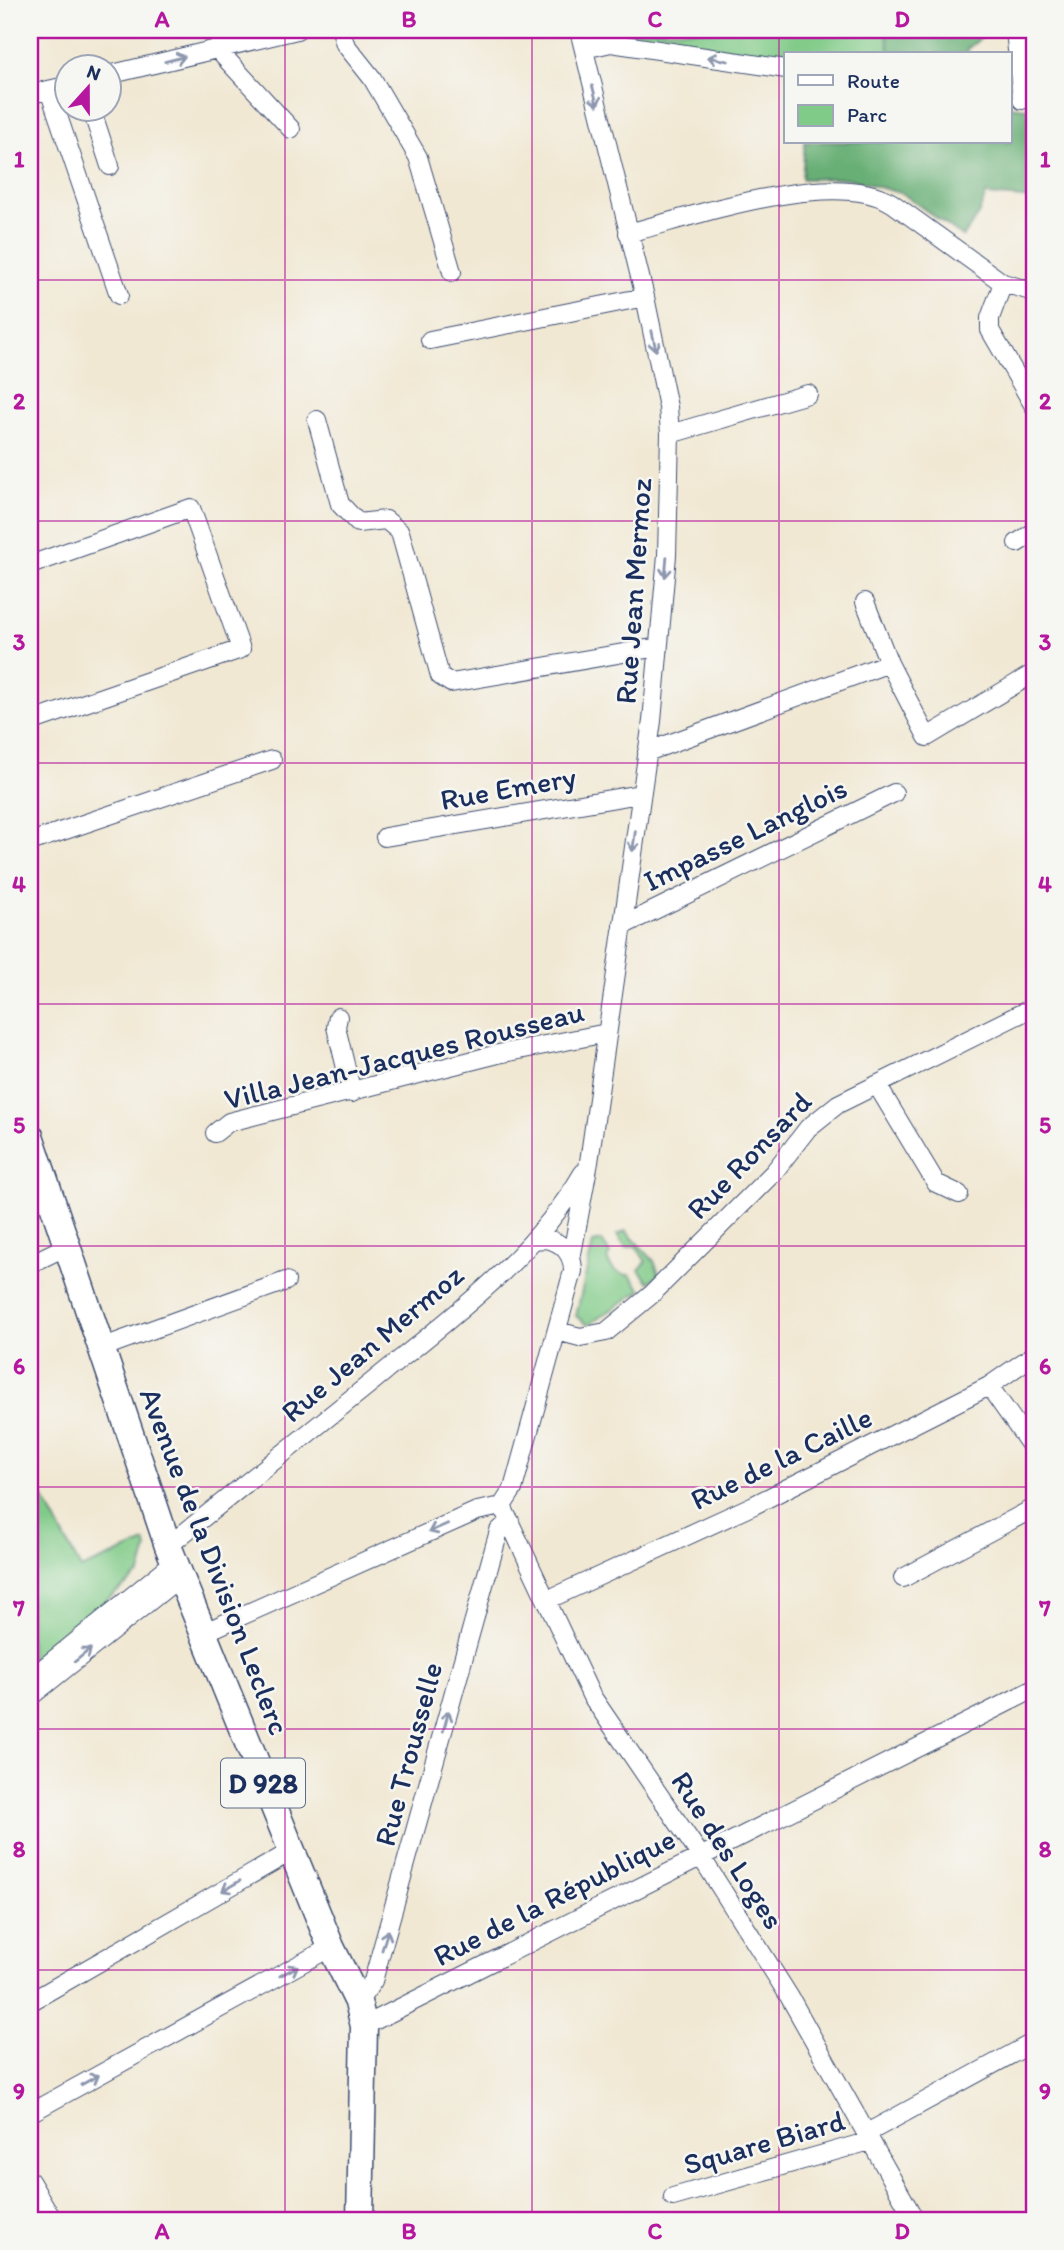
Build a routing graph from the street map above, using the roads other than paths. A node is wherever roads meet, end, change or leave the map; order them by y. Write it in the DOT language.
graph roads {
  1 [pos="297,30"];
  2 [pos="341,30"];
  3 [pos="579,30"];
  4 [pos="1015,30"];
  5 [pos="217,49"];
  6 [pos="584,50"];
  7 [pos="784,69"];
  8 [pos="122,72"];
  9 [pos="52,89"];
  10 [pos="30,94"];
  11 [pos="1022,100"];
  12 [pos="68,122"];
  13 [pos="96,122"];
  14 [pos="291,130"];
  15 [pos="110,166"];
  16 [pos="628,233"];
  17 [pos="452,272"];
  18 [pos="1003,283"];
  19 [pos="1034,292"];
  20 [pos="119,295"];
  21 [pos="645,297"];
  22 [pos="430,340"];
  23 [pos="808,394"];
  24 [pos="1034,406"];
  25 [pos="317,420"];
  26 [pos="670,434"];
  27 [pos="1034,532"];
  28 [pos="1017,543"];
  29 [pos="30,565"];
  30 [pos="865,602"];
  31 [pos="658,647"];
  32 [pos="889,663"];
  33 [pos="1034,673"];
  34 [pos="30,722"];
  35 [pos="647,752"];
  36 [pos="272,760"];
  37 [pos="894,793"];
  38 [pos="640,794"];
  39 [pos="385,837"];
  40 [pos="30,842"];
  41 [pos="622,926"];
  42 [pos="1034,1007"];
  43 [pos="338,1017"];
  44 [pos="607,1033"];
  45 [pos="877,1085"];
  46 [pos="352,1093"];
  47 [pos="215,1133"];
  48 [pos="30,1136"];
  49 [pos="589,1162"];
  50 [pos="959,1194"];
  51 [pos="535,1240"];
  52 [pos="67,1246"];
  53 [pos="572,1259"];
  54 [pos="30,1264"];
  55 [pos="286,1281"];
  56 [pos="557,1331"];
  57 [pos="102,1348"];
  58 [pos="1034,1355"];
  59 [pos="989,1386"];
  60 [pos="1034,1450"];
  61 [pos="1034,1508"];
  62 [pos="506,1514"];
  63 [pos="174,1562"];
  64 [pos="903,1578"];
  65 [pos="547,1600"];
  66 [pos="203,1633"];
  67 [pos="30,1679"];
  68 [pos="1034,1689"];
  69 [pos="30,1698"];
  70 [pos="290,1852"];
  71 [pos="700,1854"];
  72 [pos="331,1947"];
  73 [pos="30,2002"];
  74 [pos="361,2014"];
  75 [pos="1034,2042"];
  76 [pos="30,2113"];
  77 [pos="868,2137"];
  78 [pos="30,2181"];
  79 [pos="673,2197"];
  80 [pos="53,2220"];
  81 [pos="360,2220"];
  82 [pos="915,2220"];
  1 -- 5 [label="street"];
  2 -- 17 [label="street"];
  3 -- 6 [label="street, Rue Jean Mermoz"];
  4 -- 11 [label="street"];
  8 -- 5 [label="street, one-way"];
  5 -- 14 [label="street"];
  7 -- 6 [label="street, one-way"];
  6 -- 16 [label="street, Rue Jean Mermoz, one-way"];
  9 -- 10 [label="street"];
  12 -- 20 [label="street"];
  13 -- 15 [label="street"];
  16 -- 18 [label="street"];
  16 -- 21 [label="street, Rue Jean Mermoz"];
  18 -- 19 [label="street"];
  18 -- 24 [label="street"];
  21 -- 22 [label="street"];
  21 -- 26 [label="street, Rue Jean Mermoz, one-way"];
  23 -- 26 [label="street"];
  25 -- 31 [label="street"];
  26 -- 31 [label="street, Rue Jean Mermoz, one-way"];
  27 -- 28 [label="street"];
  29 -- 34 [label="street"];
  30 -- 32 [label="street"];
  31 -- 35 [label="street, Rue Jean Mermoz"];
  32 -- 33 [label="street"];
  32 -- 35 [label="street"];
  35 -- 38 [label="street, Rue Jean Mermoz"];
  36 -- 40 [label="street"];
  37 -- 41 [label="street, Impasse Langlois"];
  38 -- 39 [label="street, Rue Emery"];
  38 -- 41 [label="street, Rue Jean Mermoz, one-way"];
  41 -- 44 [label="street, Rue Jean Mermoz"];
  42 -- 45 [label="street, Rue Ronsard"];
  43 -- 46 [label="street"];
  44 -- 46 [label="street, Villa Jean-Jacques Rousseau"];
  44 -- 49 [label="street, Rue Jean Mermoz"];
  45 -- 50 [label="street"];
  45 -- 56 [label="street, Rue Ronsard"];
  46 -- 47 [label="street, Villa Jean-Jacques Rousseau"];
  48 -- 52 [label="main road, D 928"];
  49 -- 51 [label="street, Rue Jean Mermoz"];
  49 -- 53 [label="street, Rue Jean Mermoz"];
  51 -- 53 [label="street"];
  51 -- 63 [label="street, Rue Jean Mermoz"];
  52 -- 54 [label="street"];
  52 -- 57 [label="main road, Avenue de la Division Leclerc / D 928"];
  53 -- 56 [label="street, Rue Jean Mermoz"];
  55 -- 57 [label="street"];
  56 -- 62 [label="street, Rue Trousselle"];
  57 -- 63 [label="main road, Avenue de la Division Leclerc / D 928"];
  58 -- 59 [label="street, Rue de la Caille"];
  59 -- 60 [label="street"];
  59 -- 65 [label="street, Rue de la Caille"];
  61 -- 64 [label="street"];
  62 -- 65 [label="street, Rue des Loges"];
  62 -- 66 [label="street, one-way"];
  74 -- 62 [label="street, Rue Trousselle, one-way"];
  63 -- 66 [label="main road, Avenue de la Division Leclerc / D 928"];
  63 -- 67 [label="street"];
  69 -- 63 [label="street, one-way"];
  65 -- 71 [label="street, Rue des Loges"];
  66 -- 70 [label="main road, Avenue de la Division Leclerc / D 928"];
  68 -- 71 [label="street, Rue de la République"];
  70 -- 72 [label="main road, Avenue de la Division Leclerc / D 928"];
  70 -- 73 [label="street, one-way"];
  71 -- 74 [label="street, Rue de la République"];
  71 -- 77 [label="street, Rue des Loges"];
  72 -- 74 [label="main road, Avenue de la Division Leclerc / D 928"];
  76 -- 72 [label="street, one-way"];
  74 -- 81 [label="main road, Avenue de la Division Leclerc / D 928"];
  75 -- 77 [label="street, Square Biard"];
  77 -- 79 [label="street, Square Biard"];
  77 -- 82 [label="street, Rue des Loges"];
  78 -- 80 [label="street"];
}
